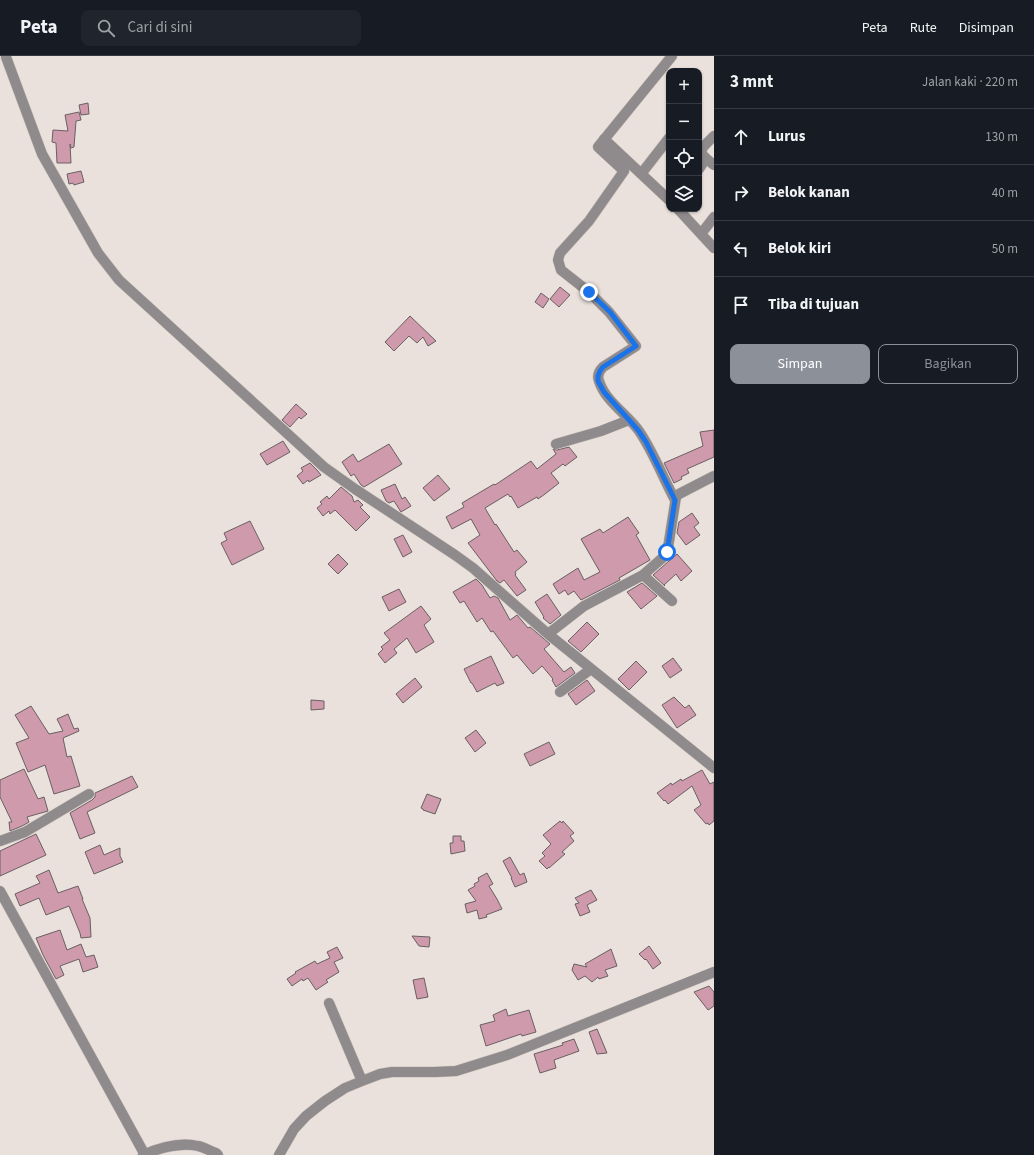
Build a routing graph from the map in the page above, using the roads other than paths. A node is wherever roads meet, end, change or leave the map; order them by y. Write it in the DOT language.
graph roads {
  1 [pos="672,56"];
  2 [pos="6,57"];
  3 [pos="714,136"];
  4 [pos="604,139"];
  5 [pos="667,140"];
  6 [pos="714,165"];
  7 [pos="641,174"];
  8 [pos="666,197"];
  9 [pos="681,212"];
  10 [pos="714,217"];
  11 [pos="701,234"];
  12 [pos="714,248"];
  13 [pos="629,420"];
  14 [pos="556,444"];
  15 [pos="714,476"];
  16 [pos="675,500"];
  17 [pos="643,575"];
  18 [pos="672,601"];
  19 [pos="548,634"];
  20 [pos="591,669"];
  21 [pos="560,692"];
  22 [pos="714,768"];
  23 [pos="89,794"];
  24 [pos="0,841"];
  25 [pos="0,891"];
  26 [pos="714,972"];
  27 [pos="330,1003"];
  28 [pos="362,1081"];
  29 [pos="144,1155"];
  30 [pos="218,1155"];
  31 [pos="279,1155"];
  1 -- 4 [label="street"];
  2 -- 19 [label="street"];
  3 -- 6 [label="street"];
  4 -- 7 [label="street"];
  4 -- 13 [label="street"];
  5 -- 7 [label="street"];
  7 -- 8 [label="street"];
  9 -- 11 [label="street"];
  10 -- 11 [label="street"];
  11 -- 12 [label="street"];
  13 -- 14 [label="street"];
  13 -- 16 [label="street"];
  15 -- 16 [label="street"];
  16 -- 17 [label="street"];
  17 -- 18 [label="street"];
  17 -- 19 [label="street"];
  19 -- 20 [label="street"];
  20 -- 21 [label="street"];
  20 -- 22 [label="street"];
  23 -- 24 [label="street"];
  25 -- 29 [label="street"];
  26 -- 28 [label="street"];
  27 -- 28 [label="street"];
  28 -- 31 [label="street"];
  29 -- 30 [label="street"];
}
